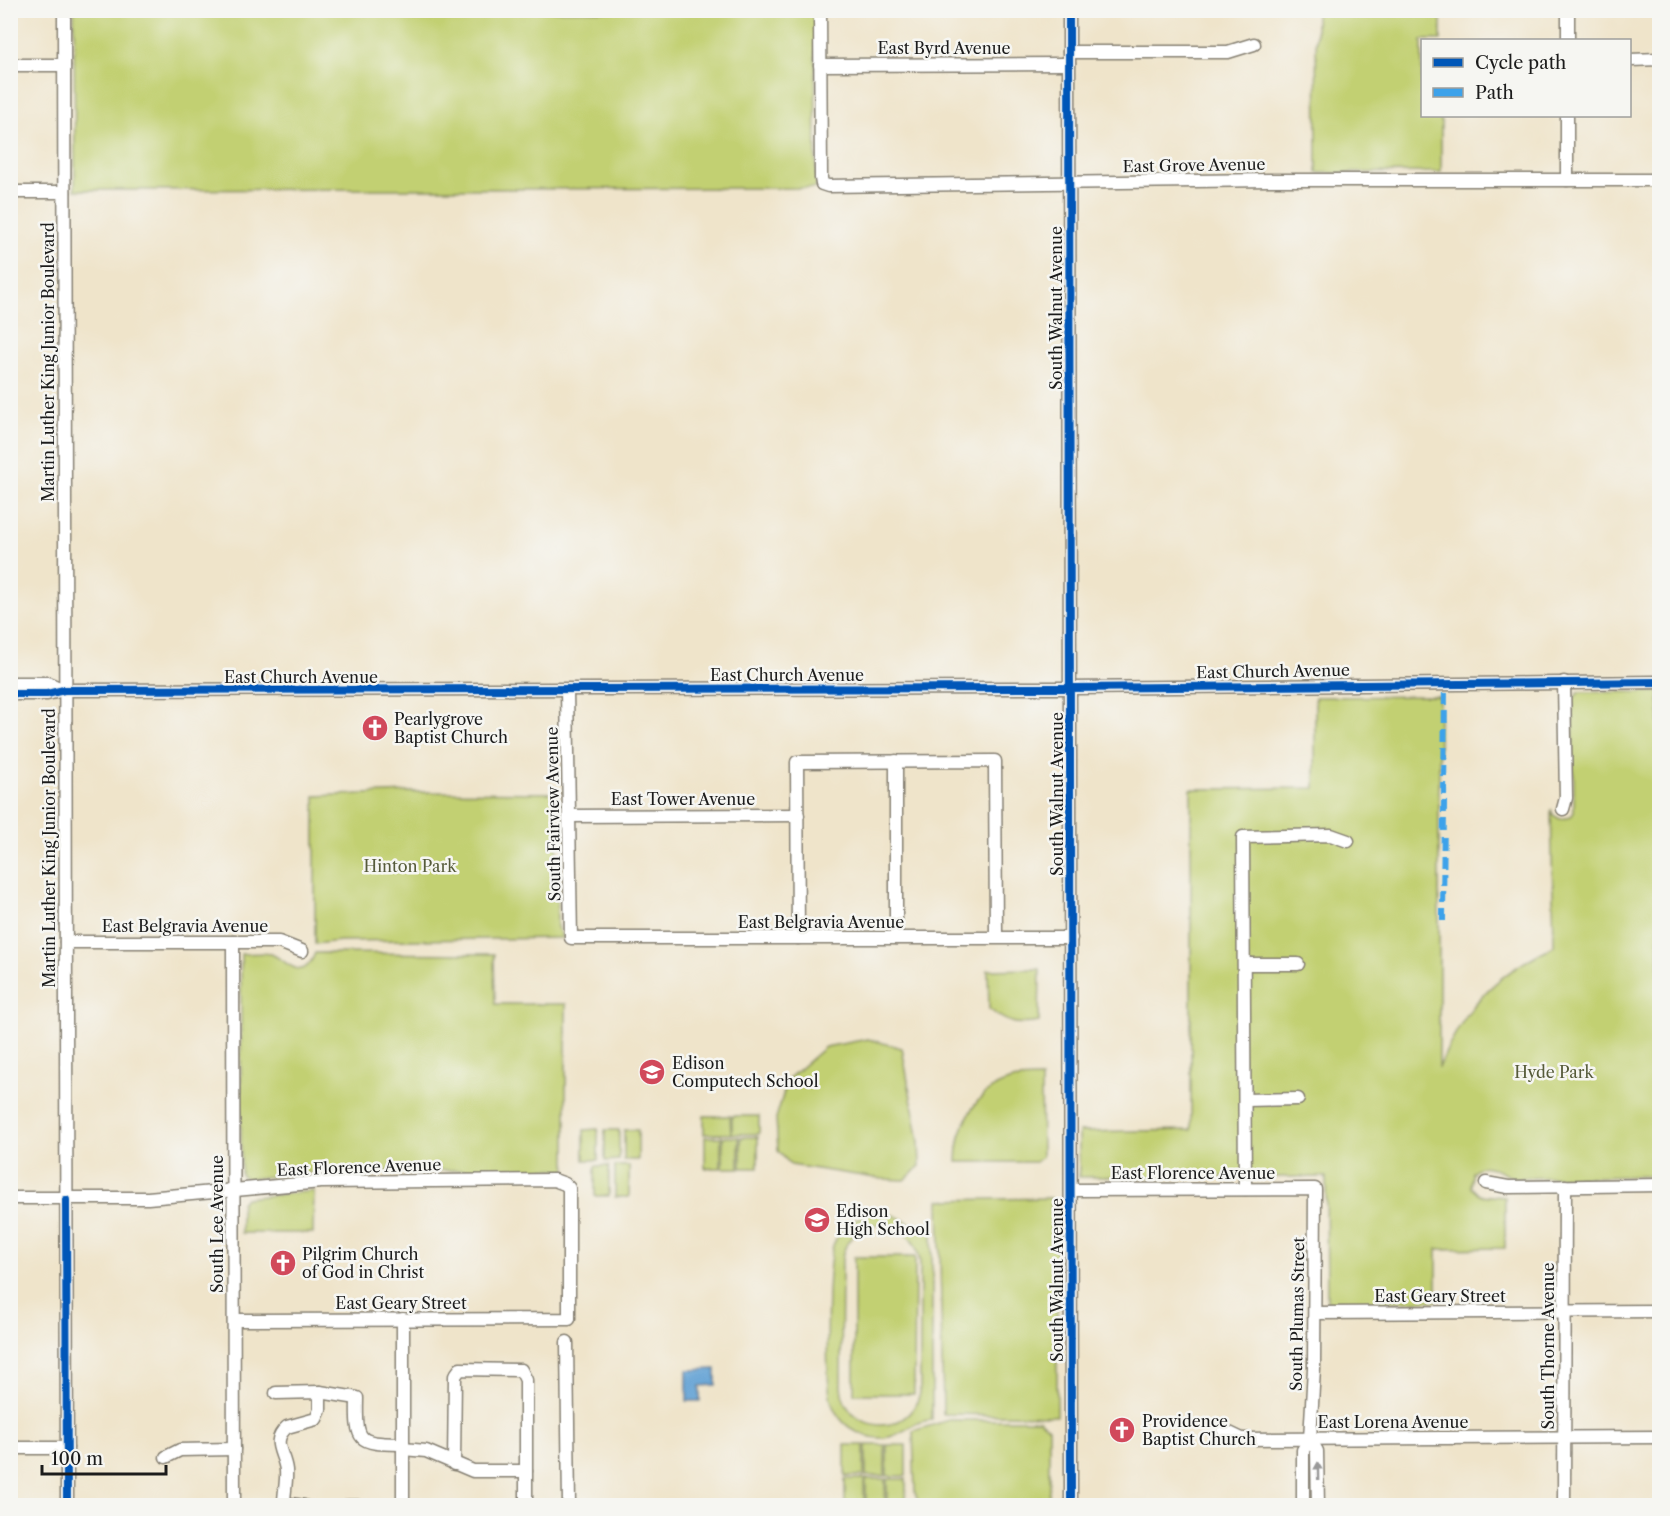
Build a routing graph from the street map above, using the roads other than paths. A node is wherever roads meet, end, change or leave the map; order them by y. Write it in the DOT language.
graph roads {
  1 [pos="64,10"];
  2 [pos="820,10"];
  3 [pos="1069,10"];
  4 [pos="1568,10"];
  5 [pos="1568,39"];
  6 [pos="1254,44"];
  7 [pos="1069,58"];
  8 [pos="1659,59"];
  9 [pos="1631,60"];
  10 [pos="64,64"];
  11 [pos="10,65"];
  12 [pos="820,65"];
  13 [pos="1568,117"];
  14 [pos="1568,180"];
  15 [pos="1659,180"];
  16 [pos="1069,183"];
  17 [pos="10,192"];
  18 [pos="64,192"];
  19 [pos="1564,682"];
  20 [pos="1659,682"];
  21 [pos="10,683"];
  22 [pos="1071,688"];
  23 [pos="64,690"];
  24 [pos="567,690"];
  25 [pos="10,694"];
  26 [pos="896,761"];
  27 [pos="1563,808"];
  28 [pos="798,815"];
  29 [pos="569,816"];
  30 [pos="1348,841"];
  31 [pos="571,938"];
  32 [pos="798,938"];
  33 [pos="896,938"];
  34 [pos="996,938"];
  35 [pos="1071,938"];
  36 [pos="66,942"];
  37 [pos="233,942"];
  38 [pos="302,951"];
  39 [pos="1245,964"];
  40 [pos="1298,964"];
  41 [pos="1298,1099"];
  42 [pos="1246,1100"];
  43 [pos="1486,1183"];
  44 [pos="1659,1185"];
  45 [pos="1565,1186"];
  46 [pos="1245,1189"];
  47 [pos="1315,1189"];
  48 [pos="233,1190"];
  49 [pos="1071,1190"];
  50 [pos="10,1198"];
  51 [pos="66,1200"];
  52 [pos="1659,1311"];
  53 [pos="1565,1312"];
  54 [pos="1316,1313"];
  55 [pos="403,1319"];
  56 [pos="569,1319"];
  57 [pos="234,1320"];
  58 [pos="567,1342"];
  59 [pos="320,1392"];
  60 [pos="276,1393"];
  61 [pos="1223,1430"];
  62 [pos="1565,1437"];
  63 [pos="1659,1437"];
  64 [pos="1310,1439"];
  65 [pos="403,1447"];
  66 [pos="10,1448"];
  67 [pos="67,1448"];
  68 [pos="234,1449"];
  69 [pos="166,1457"];
  70 [pos="454,1464"];
  71 [pos="526,1471"];
  72 [pos="67,1506"];
  73 [pos="234,1506"];
  74 [pos="304,1506"];
  75 [pos="347,1506"];
  76 [pos="358,1506"];
  77 [pos="403,1506"];
  78 [pos="526,1506"];
  79 [pos="569,1506"];
  80 [pos="1071,1506"];
  81 [pos="1303,1506"];
  82 [pos="1318,1506"];
  83 [pos="1564,1506"];
  1 -- 10 [label="street, Martin Luther King Junior Boulevard"];
  2 -- 12 [label="street"];
  3 -- 7 [label="street, South Walnut Avenue"];
  4 -- 5 [label="street"];
  6 -- 7 [label="street, East Byrd Avenue"];
  7 -- 12 [label="street, East Byrd Avenue"];
  7 -- 16 [label="street, South Walnut Avenue"];
  8 -- 9 [label="street"];
  10 -- 11 [label="street"];
  10 -- 18 [label="street, Martin Luther King Junior Boulevard"];
  12 -- 16 [label="street, East Grove Avenue"];
  13 -- 14 [label="street"];
  14 -- 15 [label="street, East Grove Avenue"];
  14 -- 16 [label="street, East Grove Avenue"];
  16 -- 22 [label="street, South Walnut Avenue"];
  17 -- 18 [label="street"];
  18 -- 23 [label="street, Martin Luther King Junior Boulevard"];
  19 -- 20 [label="street, East Church Avenue"];
  19 -- 22 [label="street, East Church Avenue"];
  19 -- 27 [label="street"];
  21 -- 23 [label="street, East Church Avenue"];
  22 -- 24 [label="street, East Church Avenue"];
  22 -- 35 [label="street, South Walnut Avenue"];
  23 -- 24 [label="street, East Church Avenue"];
  23 -- 25 [label="street, East Church Avenue"];
  23 -- 36 [label="street, Martin Luther King Junior Boulevard"];
  24 -- 29 [label="street, South Fairview Avenue"];
  26 -- 28 [label="street"];
  26 -- 33 [label="street"];
  26 -- 34 [label="street"];
  28 -- 29 [label="street, East Tower Avenue"];
  28 -- 32 [label="street"];
  29 -- 31 [label="street, South Fairview Avenue"];
  30 -- 39 [label="street"];
  31 -- 32 [label="street, East Belgravia Avenue"];
  32 -- 33 [label="street, East Belgravia Avenue"];
  33 -- 34 [label="street, East Belgravia Avenue"];
  34 -- 35 [label="street, East Belgravia Avenue"];
  35 -- 49 [label="street, South Walnut Avenue"];
  36 -- 37 [label="street, East Belgravia Avenue"];
  36 -- 51 [label="street, Martin Luther King Junior Boulevard"];
  37 -- 38 [label="street, East Belgravia Avenue"];
  37 -- 48 [label="street, South Lee Avenue"];
  39 -- 40 [label="street"];
  39 -- 42 [label="street"];
  41 -- 42 [label="street"];
  42 -- 46 [label="street"];
  43 -- 45 [label="street"];
  44 -- 45 [label="street"];
  45 -- 53 [label="street, South Thorne Avenue"];
  46 -- 47 [label="street, East Florence Avenue"];
  46 -- 49 [label="street, East Florence Avenue"];
  47 -- 54 [label="street, South Plumas Street"];
  48 -- 51 [label="street, East Florence Avenue"];
  48 -- 56 [label="street, East Florence Avenue"];
  48 -- 57 [label="street, South Lee Avenue"];
  49 -- 80 [label="street, South Walnut Avenue"];
  50 -- 51 [label="street, East Florence Avenue"];
  51 -- 67 [label="street, Martin Luther King Junior Boulevard"];
  52 -- 53 [label="street, East Geary Street"];
  53 -- 54 [label="street, East Geary Street"];
  53 -- 62 [label="street, South Thorne Avenue"];
  54 -- 64 [label="street, South Plumas Street"];
  55 -- 56 [label="street, East Geary Street"];
  55 -- 57 [label="street, East Geary Street"];
  55 -- 65 [label="street"];
  57 -- 68 [label="street, South Lee Avenue"];
  58 -- 79 [label="street"];
  59 -- 60 [label="street"];
  59 -- 65 [label="street"];
  59 -- 74 [label="street"];
  61 -- 64 [label="street, East Lorena Avenue"];
  62 -- 63 [label="street, East Lorena Avenue"];
  62 -- 64 [label="street, East Lorena Avenue"];
  62 -- 83 [label="street, South Thorne Avenue"];
  64 -- 81 [label="street, South Plumas Street"];
  82 -- 64 [label="street, South Plumas Street, one-way"];
  65 -- 70 [label="street"];
  65 -- 77 [label="street"];
  66 -- 67 [label="street"];
  67 -- 72 [label="street, Martin Luther King Junior Boulevard"];
  68 -- 69 [label="street"];
  68 -- 73 [label="street, South Lee Avenue"];
  70 -- 71 [label="street"];
  70 -- 71 [label="street"];
  71 -- 78 [label="street"];
  75 -- 76 [label="street"];
}
